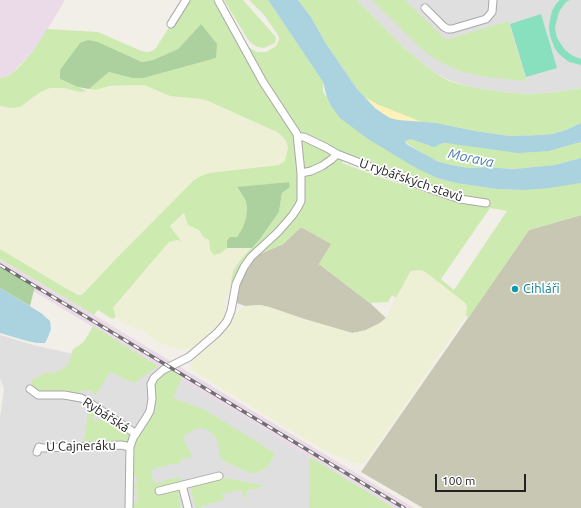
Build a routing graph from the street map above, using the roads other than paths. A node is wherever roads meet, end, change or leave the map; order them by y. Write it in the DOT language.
graph roads {
  1 [pos="186,0"];
  2 [pos="218,0"];
  3 [pos="493,0"];
  4 [pos="426,8"];
  5 [pos="171,24"];
  6 [pos="298,137"];
  7 [pos="337,154"];
  8 [pos="301,172"];
  9 [pos="486,203"];
  10 [pos="30,389"];
  11 [pos="136,434"];
  12 [pos="130,447"];
  13 [pos="37,452"];
  14 [pos="219,476"];
  15 [pos="182,485"];
  16 [pos="159,491"];
  17 [pos="129,508"];
  18 [pos="188,508"];
  1 -- 5 [label="street"];
  2 -- 6 [label="street"];
  3 -- 4 [label="street"];
  6 -- 7 [label="street, U rybářských stavů"];
  6 -- 8 [label="street"];
  7 -- 8 [label="street"];
  7 -- 9 [label="street, U rybářských stavů"];
  8 -- 11 [label="street"];
  10 -- 11 [label="street, Rybářská"];
  11 -- 12 [label="street"];
  12 -- 13 [label="street, U Cajneráku"];
  12 -- 17 [label="street, Rybářská"];
  14 -- 15 [label="street"];
  15 -- 16 [label="street"];
  15 -- 18 [label="street"];
}
